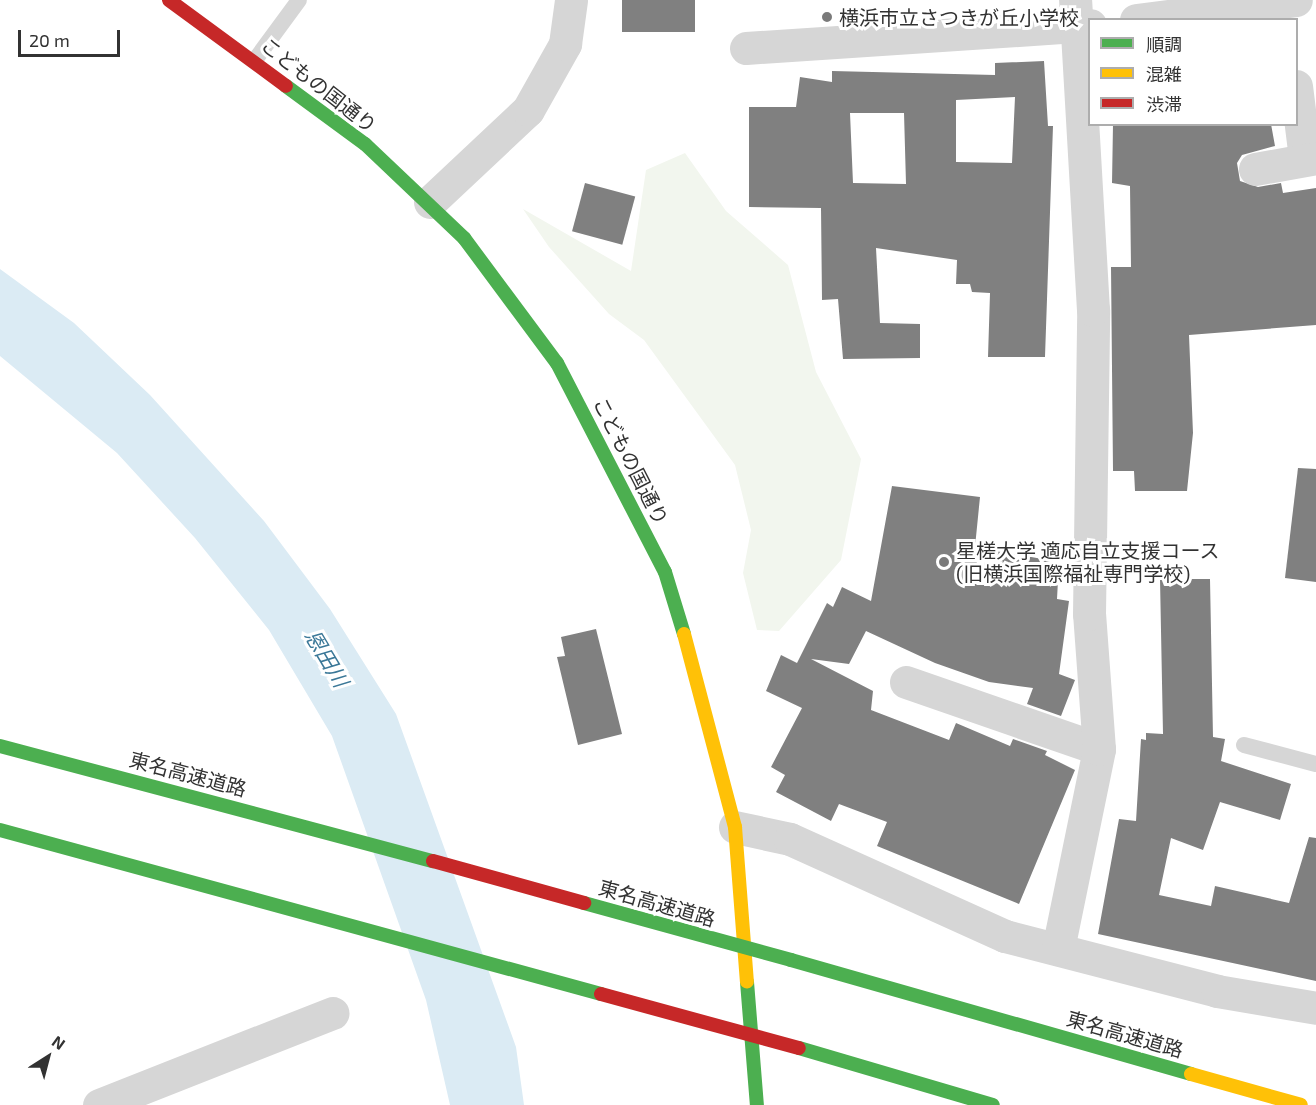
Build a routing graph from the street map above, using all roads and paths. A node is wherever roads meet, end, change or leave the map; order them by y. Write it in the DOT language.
graph roads {
  1 [pos="169,0"];
  2 [pos="299,0"];
  3 [pos="571,0"];
  4 [pos="1290,7"];
  5 [pos="1080,17"];
  6 [pos="1160,18"];
  7 [pos="746,48"];
  8 [pos="255,60"];
  9 [pos="1298,96"];
  10 [pos="1311,158"];
  11 [pos="1256,169"];
  12 [pos="430,202"];
  13 [pos="906,682"];
  14 [pos="1244,745"];
  15 [pos="0,746"];
  16 [pos="1099,749"];
  17 [pos="1316,764"];
  18 [pos="735,827"];
  19 [pos="0,830"];
  20 [pos="1058,949"];
  21 [pos="1316,1008"];
  22 [pos="333,1012"];
  23 [pos="99,1105"];
  24 [pos="757,1105"];
  25 [pos="993,1105"];
  26 [pos="1301,1105"];
  1 -- 8 [label="main road, こどもの国通り"];
  2 -- 8 [label="lane"];
  3 -- 12 [label="street"];
  4 -- 6 [label="street"];
  5 -- 7 [label="street"];
  5 -- 16 [label="street"];
  8 -- 12 [label="main road, こどもの国通り"];
  9 -- 10 [label="street"];
  10 -- 11 [label="street"];
  12 -- 18 [label="main road, こどもの国通り"];
  13 -- 16 [label="street"];
  14 -- 17 [label="lane"];
  15 -- 26 [label="main road, 東名高速道路, bridge"];
  16 -- 20 [label="street"];
  18 -- 20 [label="street"];
  18 -- 24 [label="main road, こどもの国通り"];
  19 -- 25 [label="main road, bridge"];
  20 -- 21 [label="street"];
  22 -- 23 [label="street"];
}
